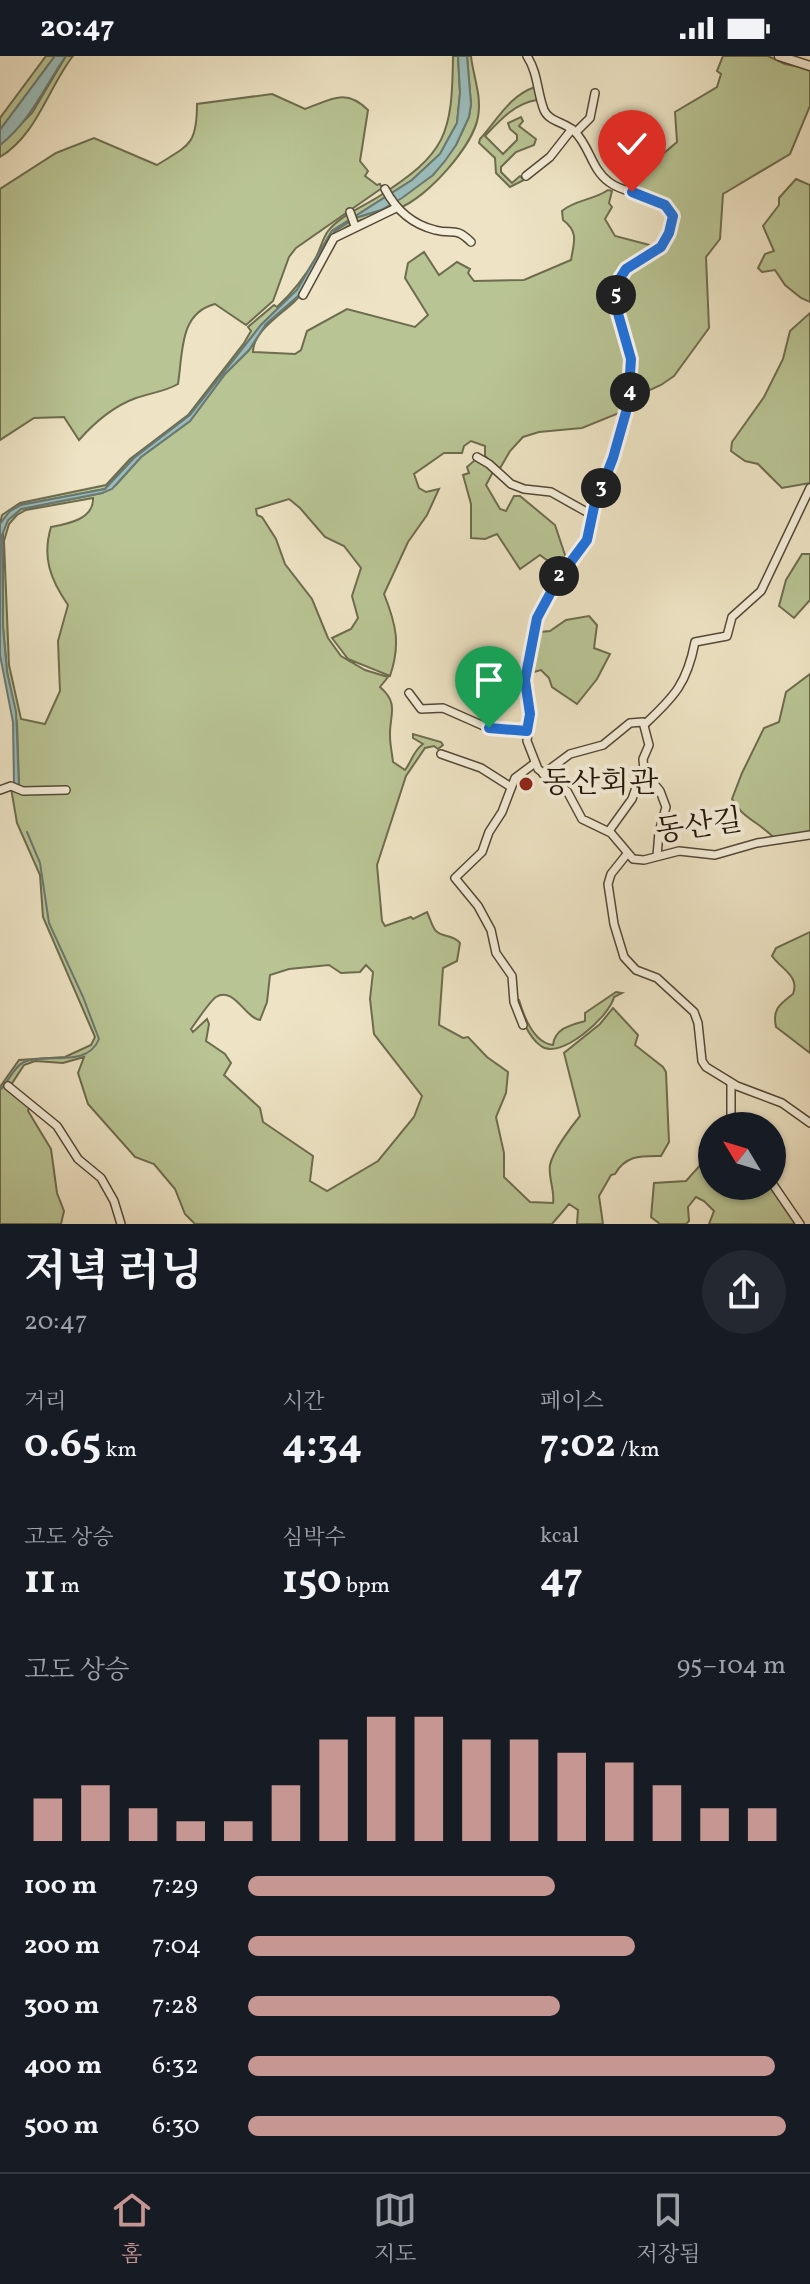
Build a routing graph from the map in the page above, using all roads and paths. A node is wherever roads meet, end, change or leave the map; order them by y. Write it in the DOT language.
graph roads {
  1 [pos="527,56"];
  2 [pos="779,56"];
  3 [pos="810,66"];
  4 [pos="595,93"];
  5 [pos="574,131"];
  6 [pos="526,176"];
  7 [pos="386,191"];
  8 [pos="395,207"];
  9 [pos="350,213"];
  10 [pos="355,225"];
  11 [pos="471,242"];
  12 [pos="303,295"];
  13 [pos="477,457"];
  14 [pos="810,488"];
  15 [pos="592,515"];
  16 [pos="409,693"];
  17 [pos="645,724"];
  18 [pos="527,731"];
  19 [pos="441,754"];
  20 [pos="535,763"];
  21 [pos="543,774"];
  22 [pos="645,775"];
  23 [pos="511,787"];
  24 [pos="0,790"];
  25 [pos="66,790"];
  26 [pos="609,831"];
  27 [pos="810,835"];
  28 [pos="627,854"];
  29 [pos="657,856"];
  30 [pos="523,1025"];
  31 [pos="731,1083"];
  32 [pos="8,1086"];
  33 [pos="731,1112"];
  34 [pos="810,1123"];
  35 [pos="784,1200"];
  36 [pos="121,1224"];
  37 [pos="800,1224"];
  1 -- 5 [label="street, 동산길"];
  2 -- 3 [label="street"];
  4 -- 5 [label="street"];
  5 -- 6 [label="street"];
  5 -- 15 [label="street, 동산길"];
  7 -- 8 [label="street"];
  8 -- 10 [label="street"];
  8 -- 11 [label="street"];
  9 -- 10 [label="street"];
  10 -- 12 [label="street"];
  13 -- 15 [label="street"];
  14 -- 17 [label="street"];
  15 -- 18 [label="street, 동산길"];
  16 -- 18 [label="street"];
  17 -- 21 [label="street"];
  17 -- 22 [label="street"];
  18 -- 20 [label="street, 동산길"];
  19 -- 23 [label="street"];
  20 -- 21 [label="street, 동산길"];
  20 -- 23 [label="street"];
  21 -- 26 [label="street, 동산길"];
  22 -- 26 [label="street, 동산길"];
  22 -- 29 [label="street"];
  23 -- 30 [label="street"];
  24 -- 25 [label="street"];
  26 -- 28 [label="street, 동산길"];
  27 -- 29 [label="street, 동산길"];
  28 -- 29 [label="street, 동산길"];
  28 -- 31 [label="street"];
  31 -- 33 [label="street"];
  31 -- 34 [label="street"];
  32 -- 36 [label="street"];
  35 -- 37 [label="street"];
}
